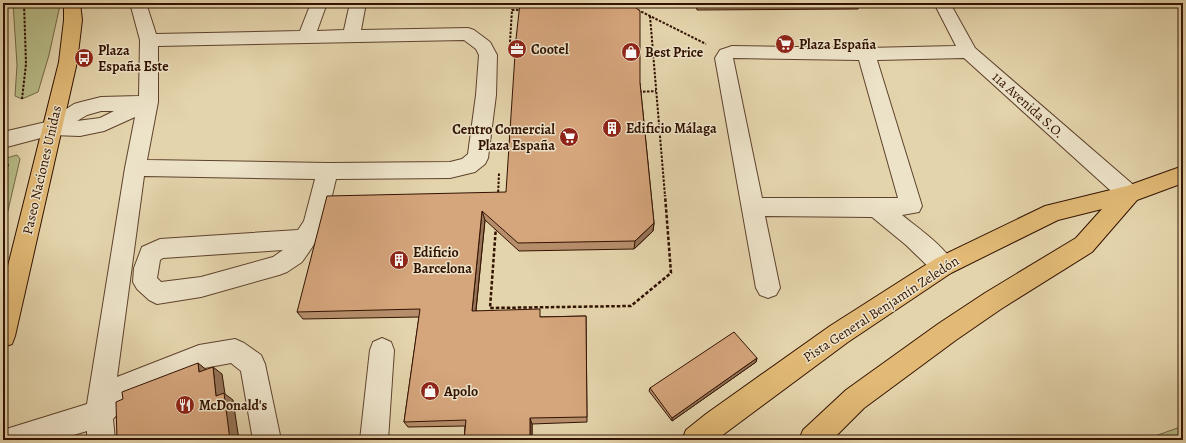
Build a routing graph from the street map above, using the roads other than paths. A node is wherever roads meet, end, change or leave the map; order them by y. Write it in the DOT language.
graph roads {
  1 [pos="72,3"];
  2 [pos="138,3"];
  3 [pos="319,3"];
  4 [pos="358,3"];
  5 [pos="942,3"];
  6 [pos="351,37"];
  7 [pos="306,38"];
  8 [pos="149,40"];
  9 [pos="968,52"];
  10 [pos="866,54"];
  11 [pos="148,102"];
  12 [pos="52,128"];
  13 [pos="3,140"];
  14 [pos="135,168"];
  15 [pos="328,171"];
  16 [pos="1183,174"];
  17 [pos="1129,194"];
  18 [pos="752,207"];
  19 [pos="877,208"];
  20 [pos="305,239"];
  21 [pos="943,266"];
  22 [pos="768,288"];
  23 [pos="3,336"];
  24 [pos="382,350"];
  25 [pos="99,414"];
  26 [pos="12,440"];
  27 [pos="101,440"];
  28 [pos="267,440"];
  29 [pos="374,440"];
  30 [pos="696,440"];
  31 [pos="813,440"];
  1 -- 12 [label="main road, Paseo Naciones Unidas"];
  2 -- 8 [label="street"];
  3 -- 7 [label="street"];
  4 -- 6 [label="street"];
  5 -- 9 [label="street, 11a Avenida S.O."];
  6 -- 7 [label="street"];
  6 -- 15 [label="street"];
  7 -- 8 [label="street"];
  8 -- 11 [label="street"];
  9 -- 10 [label="street"];
  9 -- 17 [label="street, 11a Avenida S.O."];
  10 -- 18 [label="street"];
  10 -- 19 [label="street"];
  11 -- 12 [label="street"];
  11 -- 14 [label="street"];
  12 -- 13 [label="street"];
  12 -- 23 [label="main road, Paseo Naciones Unidas"];
  14 -- 15 [label="street"];
  14 -- 25 [label="street"];
  15 -- 20 [label="street"];
  16 -- 17 [label="main road, Pista General Benjamín Zeledón"];
  17 -- 21 [label="main road, Pista General Benjamín Zeledón"];
  17 -- 31 [label="main road, Pista General Benjamín Zeledón"];
  18 -- 19 [label="street"];
  18 -- 22 [label="street"];
  19 -- 21 [label="street"];
  20 -- 20 [label="street"];
  21 -- 30 [label="main road, Pista General Benjamín Zeledón"];
  24 -- 29 [label="street"];
  25 -- 26 [label="street"];
  25 -- 27 [label="street"];
  25 -- 28 [label="street"];
}
